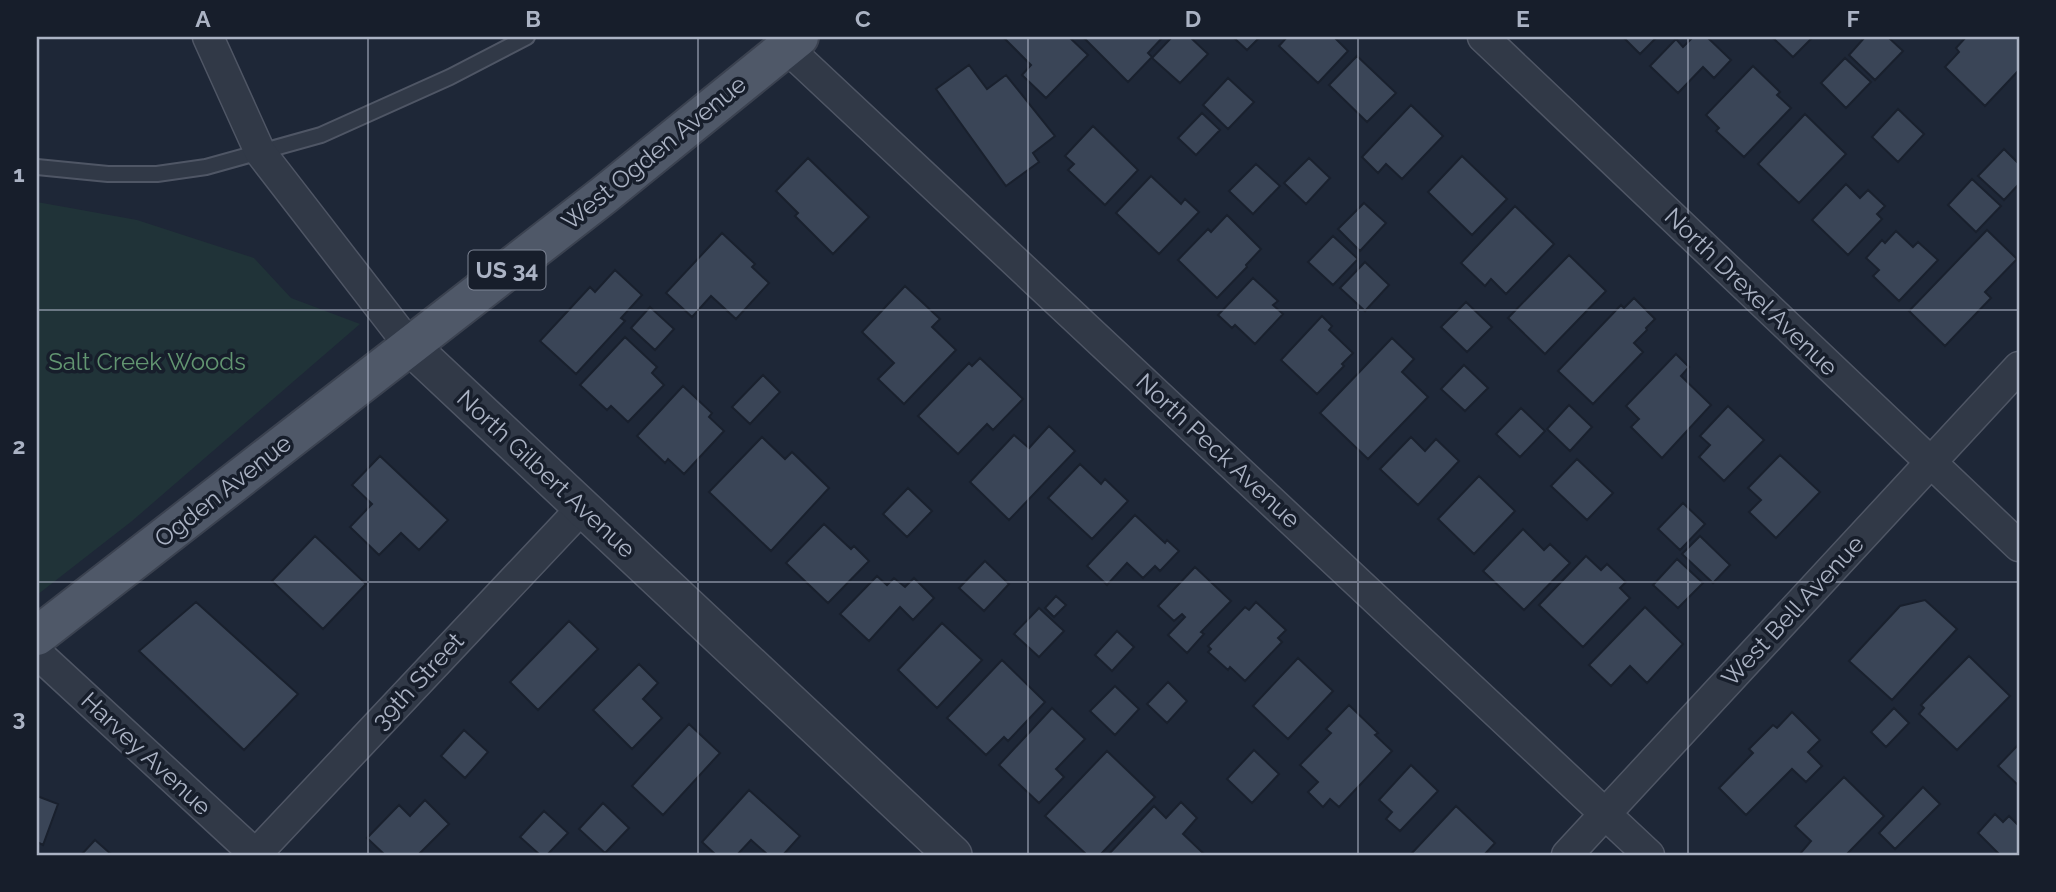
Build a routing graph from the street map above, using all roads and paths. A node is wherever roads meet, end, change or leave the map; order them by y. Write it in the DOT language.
graph roads {
  1 [pos="208,37"];
  2 [pos="527,37"];
  3 [pos="1483,37"];
  4 [pos="793,42"];
  5 [pos="260,152"];
  6 [pos="37,167"];
  7 [pos="410,346"];
  8 [pos="2019,367"];
  9 [pos="1930,463"];
  10 [pos="582,508"];
  11 [pos="2019,546"];
  12 [pos="37,636"];
  13 [pos="37,653"];
  14 [pos="1605,813"];
  15 [pos="256,855"];
  16 [pos="953,855"];
  17 [pos="1567,855"];
  18 [pos="1649,855"];
  1 -- 5 [label="street, North Gilbert Avenue"];
  2 -- 5 [label="lane"];
  3 -- 9 [label="street, North Drexel Avenue"];
  4 -- 7 [label="main road, West Ogden Avenue / US 34"];
  4 -- 14 [label="street, North Peck Avenue"];
  5 -- 6 [label="lane"];
  5 -- 7 [label="street, North Gilbert Avenue"];
  7 -- 10 [label="street, North Gilbert Avenue"];
  7 -- 12 [label="main road, Ogden Avenue / US 34"];
  8 -- 9 [label="street, West Bell Avenue"];
  9 -- 11 [label="street, North Drexel Avenue"];
  9 -- 14 [label="street, West Bell Avenue"];
  10 -- 15 [label="street, 39th Street"];
  10 -- 16 [label="street, North Gilbert Avenue"];
  13 -- 15 [label="street, Harvey Avenue"];
  14 -- 17 [label="street, West Bell Avenue"];
  14 -- 18 [label="street, North Peck Avenue"];
}
